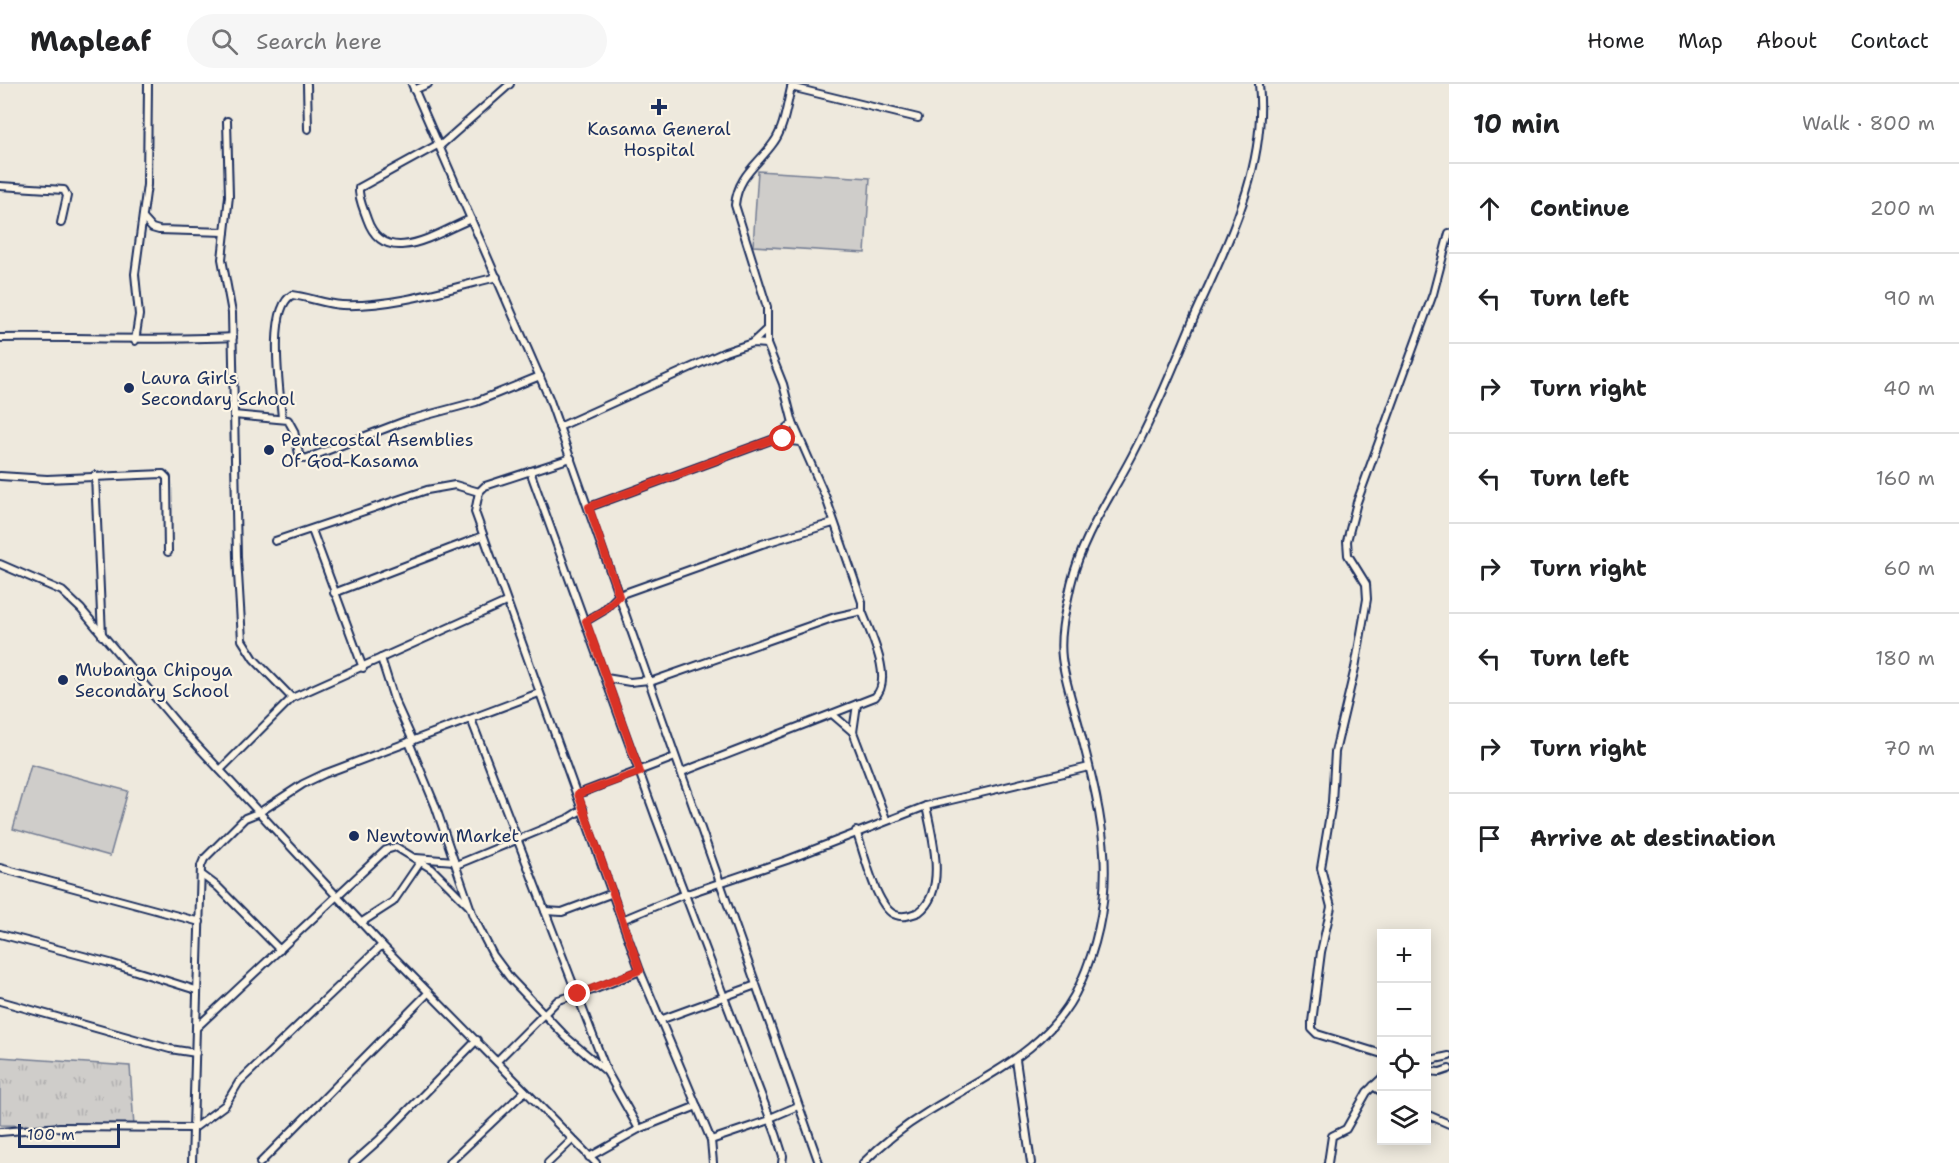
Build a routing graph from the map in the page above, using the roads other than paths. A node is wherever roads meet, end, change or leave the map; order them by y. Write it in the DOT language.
graph roads {
  1 [pos="148,84"];
  2 [pos="307,84"];
  3 [pos="428,84"];
  4 [pos="510,84"];
  5 [pos="1259,84"];
  6 [pos="792,86"];
  7 [pos="413,87"];
  8 [pos="918,118"];
  9 [pos="227,121"];
  10 [pos="308,129"];
  11 [pos="439,145"];
  12 [pos="0,186"];
  13 [pos="143,218"];
  14 [pos="471,219"];
  15 [pos="61,223"];
  16 [pos="225,232"];
  17 [pos="1449,233"];
  18 [pos="497,277"];
  19 [pos="766,330"];
  20 [pos="233,337"];
  21 [pos="0,338"];
  22 [pos="135,341"];
  23 [pos="752,343"];
  24 [pos="767,344"];
  25 [pos="540,376"];
  26 [pos="234,415"];
  27 [pos="282,418"];
  28 [pos="793,423"];
  29 [pos="559,427"];
  30 [pos="774,439"];
  31 [pos="801,442"];
  32 [pos="570,458"];
  33 [pos="530,471"];
  34 [pos="95,475"];
  35 [pos="0,476"];
  36 [pos="479,492"];
  37 [pos="589,507"];
  38 [pos="833,523"];
  39 [pos="312,530"];
  40 [pos="483,536"];
  41 [pos="275,541"];
  42 [pos="168,552"];
  43 [pos="0,564"];
  44 [pos="334,593"];
  45 [pos="619,596"];
  46 [pos="507,602"];
  47 [pos="862,611"];
  48 [pos="586,621"];
  49 [pos="102,636"];
  50 [pos="381,658"];
  51 [pos="363,668"];
  52 [pos="606,678"];
  53 [pos="650,681"];
  54 [pos="539,693"];
  55 [pos="292,698"];
  56 [pos="857,704"];
  57 [pos="832,714"];
  58 [pos="471,719"];
  59 [pos="853,732"];
  60 [pos="411,742"];
  61 [pos="675,757"];
  62 [pos="1089,767"];
  63 [pos="220,770"];
  64 [pos="640,772"];
  65 [pos="682,772"];
  66 [pos="578,794"];
  67 [pos="926,806"];
  68 [pos="583,809"];
  69 [pos="260,812"];
  70 [pos="886,819"];
  71 [pos="856,831"];
  72 [pos="517,840"];
  73 [pos="414,857"];
  74 [pos="421,861"];
  75 [pos="455,863"];
  76 [pos="0,868"];
  77 [pos="202,875"];
  78 [pos="720,883"];
  79 [pos="613,893"];
  80 [pos="687,894"];
  81 [pos="336,896"];
  82 [pos="469,906"];
  83 [pos="545,911"];
  84 [pos="622,920"];
  85 [pos="200,922"];
  86 [pos="362,922"];
  87 [pos="0,934"];
  88 [pos="382,945"];
  89 [pos="280,950"];
  90 [pos="640,970"];
  91 [pos="756,985"];
  92 [pos="196,990"];
  93 [pos="428,993"];
  94 [pos="578,994"];
  95 [pos="724,995"];
  96 [pos="0,1001"];
  97 [pos="544,1012"];
  98 [pos="660,1020"];
  99 [pos="196,1028"];
  100 [pos="477,1040"];
  101 [pos="1377,1052"];
  102 [pos="196,1053"];
  103 [pos="1449,1056"];
  104 [pos="1016,1060"];
  105 [pos="1431,1060"];
  106 [pos="497,1061"];
  107 [pos="1449,1069"];
  108 [pos="607,1072"];
  109 [pos="1431,1072"];
  110 [pos="1377,1082"];
  111 [pos="1373,1086"];
  112 [pos="525,1091"];
  113 [pos="1380,1091"];
  114 [pos="697,1106"];
  115 [pos="798,1106"];
  116 [pos="1431,1116"];
  117 [pos="770,1119"];
  118 [pos="1449,1124"];
  119 [pos="194,1128"];
  120 [pos="639,1130"];
  121 [pos="0,1132"];
  122 [pos="572,1140"];
  123 [pos="711,1140"];
  124 [pos="589,1157"];
  125 [pos="192,1163"];
  126 [pos="260,1163"];
  127 [pos="353,1163"];
  128 [pos="449,1163"];
  129 [pos="548,1163"];
  130 [pos="596,1163"];
  131 [pos="713,1163"];
  132 [pos="782,1163"];
  133 [pos="819,1163"];
  134 [pos="863,1163"];
  135 [pos="1031,1163"];
  136 [pos="1328,1163"];
  1 -- 13 [label="street"];
  2 -- 10 [label="street"];
  3 -- 7 [label="street"];
  4 -- 11 [label="street"];
  5 -- 62 [label="street"];
  6 -- 8 [label="street"];
  6 -- 19 [label="street"];
  7 -- 11 [label="street"];
  9 -- 16 [label="street"];
  11 -- 14 [label="street"];
  11 -- 14 [label="street"];
  12 -- 15 [label="street"];
  13 -- 16 [label="street"];
  13 -- 22 [label="street"];
  14 -- 18 [label="street"];
  16 -- 20 [label="street"];
  17 -- 101 [label="street"];
  18 -- 25 [label="street"];
  18 -- 27 [label="street"];
  19 -- 23 [label="street"];
  19 -- 24 [label="street"];
  20 -- 22 [label="street"];
  20 -- 26 [label="street"];
  21 -- 22 [label="street"];
  23 -- 24 [label="street"];
  23 -- 29 [label="street"];
  24 -- 28 [label="street"];
  25 -- 27 [label="street"];
  25 -- 29 [label="street"];
  26 -- 27 [label="street"];
  26 -- 55 [label="street"];
  28 -- 30 [label="street"];
  28 -- 31 [label="street"];
  29 -- 32 [label="street"];
  30 -- 31 [label="street"];
  30 -- 37 [label="street"];
  31 -- 38 [label="street"];
  32 -- 33 [label="street"];
  32 -- 37 [label="street"];
  33 -- 36 [label="street"];
  33 -- 48 [label="street"];
  34 -- 35 [label="street"];
  34 -- 42 [label="street"];
  34 -- 49 [label="street"];
  36 -- 39 [label="street"];
  36 -- 40 [label="street"];
  37 -- 45 [label="street"];
  38 -- 45 [label="street"];
  38 -- 47 [label="street"];
  39 -- 41 [label="street"];
  39 -- 44 [label="street"];
  40 -- 44 [label="street"];
  40 -- 46 [label="street"];
  43 -- 49 [label="street"];
  44 -- 51 [label="street"];
  45 -- 48 [label="street"];
  45 -- 53 [label="street"];
  46 -- 50 [label="street"];
  46 -- 54 [label="street"];
  47 -- 53 [label="street"];
  47 -- 56 [label="street"];
  48 -- 52 [label="street"];
  49 -- 63 [label="street"];
  50 -- 51 [label="street"];
  50 -- 60 [label="street"];
  51 -- 55 [label="street"];
  52 -- 53 [label="street"];
  52 -- 64 [label="street"];
  53 -- 61 [label="street"];
  54 -- 58 [label="street"];
  54 -- 66 [label="street"];
  55 -- 63 [label="street"];
  56 -- 57 [label="street"];
  56 -- 59 [label="street"];
  57 -- 59 [label="street"];
  57 -- 65 [label="street"];
  58 -- 60 [label="street"];
  58 -- 72 [label="street"];
  59 -- 70 [label="street"];
  60 -- 69 [label="street"];
  60 -- 75 [label="street"];
  61 -- 64 [label="street"];
  61 -- 65 [label="street"];
  62 -- 67 [label="street"];
  62 -- 104 [label="street"];
  63 -- 69 [label="street"];
  64 -- 66 [label="street"];
  64 -- 80 [label="street"];
  65 -- 78 [label="street"];
  66 -- 68 [label="street"];
  67 -- 70 [label="street"];
  67 -- 71 [label="street"];
  68 -- 72 [label="street"];
  68 -- 79 [label="street"];
  69 -- 77 [label="street"];
  69 -- 81 [label="street"];
  70 -- 71 [label="street"];
  71 -- 78 [label="street"];
  72 -- 75 [label="street"];
  72 -- 83 [label="street"];
  73 -- 74 [label="street"];
  73 -- 75 [label="street"];
  73 -- 81 [label="street"];
  74 -- 82 [label="street"];
  74 -- 86 [label="street"];
  75 -- 82 [label="street"];
  76 -- 85 [label="street"];
  77 -- 85 [label="street"];
  77 -- 89 [label="street"];
  78 -- 80 [label="street"];
  78 -- 91 [label="street"];
  79 -- 83 [label="street"];
  79 -- 84 [label="street"];
  80 -- 84 [label="street"];
  80 -- 95 [label="street"];
  81 -- 86 [label="street"];
  81 -- 89 [label="street"];
  82 -- 97 [label="street"];
  83 -- 94 [label="street"];
  84 -- 90 [label="street"];
  85 -- 92 [label="street"];
  86 -- 88 [label="street"];
  87 -- 92 [label="street"];
  88 -- 93 [label="street"];
  88 -- 119 [label="street"];
  89 -- 99 [label="street"];
  90 -- 94 [label="street"];
  90 -- 98 [label="street"];
  91 -- 95 [label="street"];
  91 -- 115 [label="street"];
  92 -- 99 [label="street"];
  93 -- 100 [label="street"];
  93 -- 126 [label="street"];
  94 -- 97 [label="street"];
  94 -- 108 [label="street"];
  95 -- 98 [label="street"];
  95 -- 117 [label="street"];
  96 -- 102 [label="street"];
  97 -- 106 [label="street"];
  97 -- 108 [label="street"];
  98 -- 114 [label="street"];
  99 -- 102 [label="street"];
  100 -- 106 [label="street"];
  100 -- 127 [label="street"];
  102 -- 119 [label="street"];
  103 -- 105 [label="street"];
  104 -- 134 [label="street"];
  104 -- 135 [label="street"];
  106 -- 112 [label="street"];
  107 -- 109 [label="street"];
  108 -- 120 [label="street"];
  110 -- 111 [label="street"];
  111 -- 113 [label="street"];
  111 -- 136 [label="street"];
  112 -- 122 [label="street"];
  112 -- 128 [label="street"];
  114 -- 120 [label="street"];
  114 -- 123 [label="street"];
  115 -- 117 [label="street"];
  115 -- 133 [label="street"];
  116 -- 118 [label="street"];
  117 -- 123 [label="street"];
  117 -- 132 [label="street"];
  119 -- 121 [label="street"];
  119 -- 125 [label="street"];
  120 -- 124 [label="street"];
  122 -- 124 [label="street"];
  122 -- 129 [label="street"];
  123 -- 131 [label="street"];
  124 -- 130 [label="street"];
}
